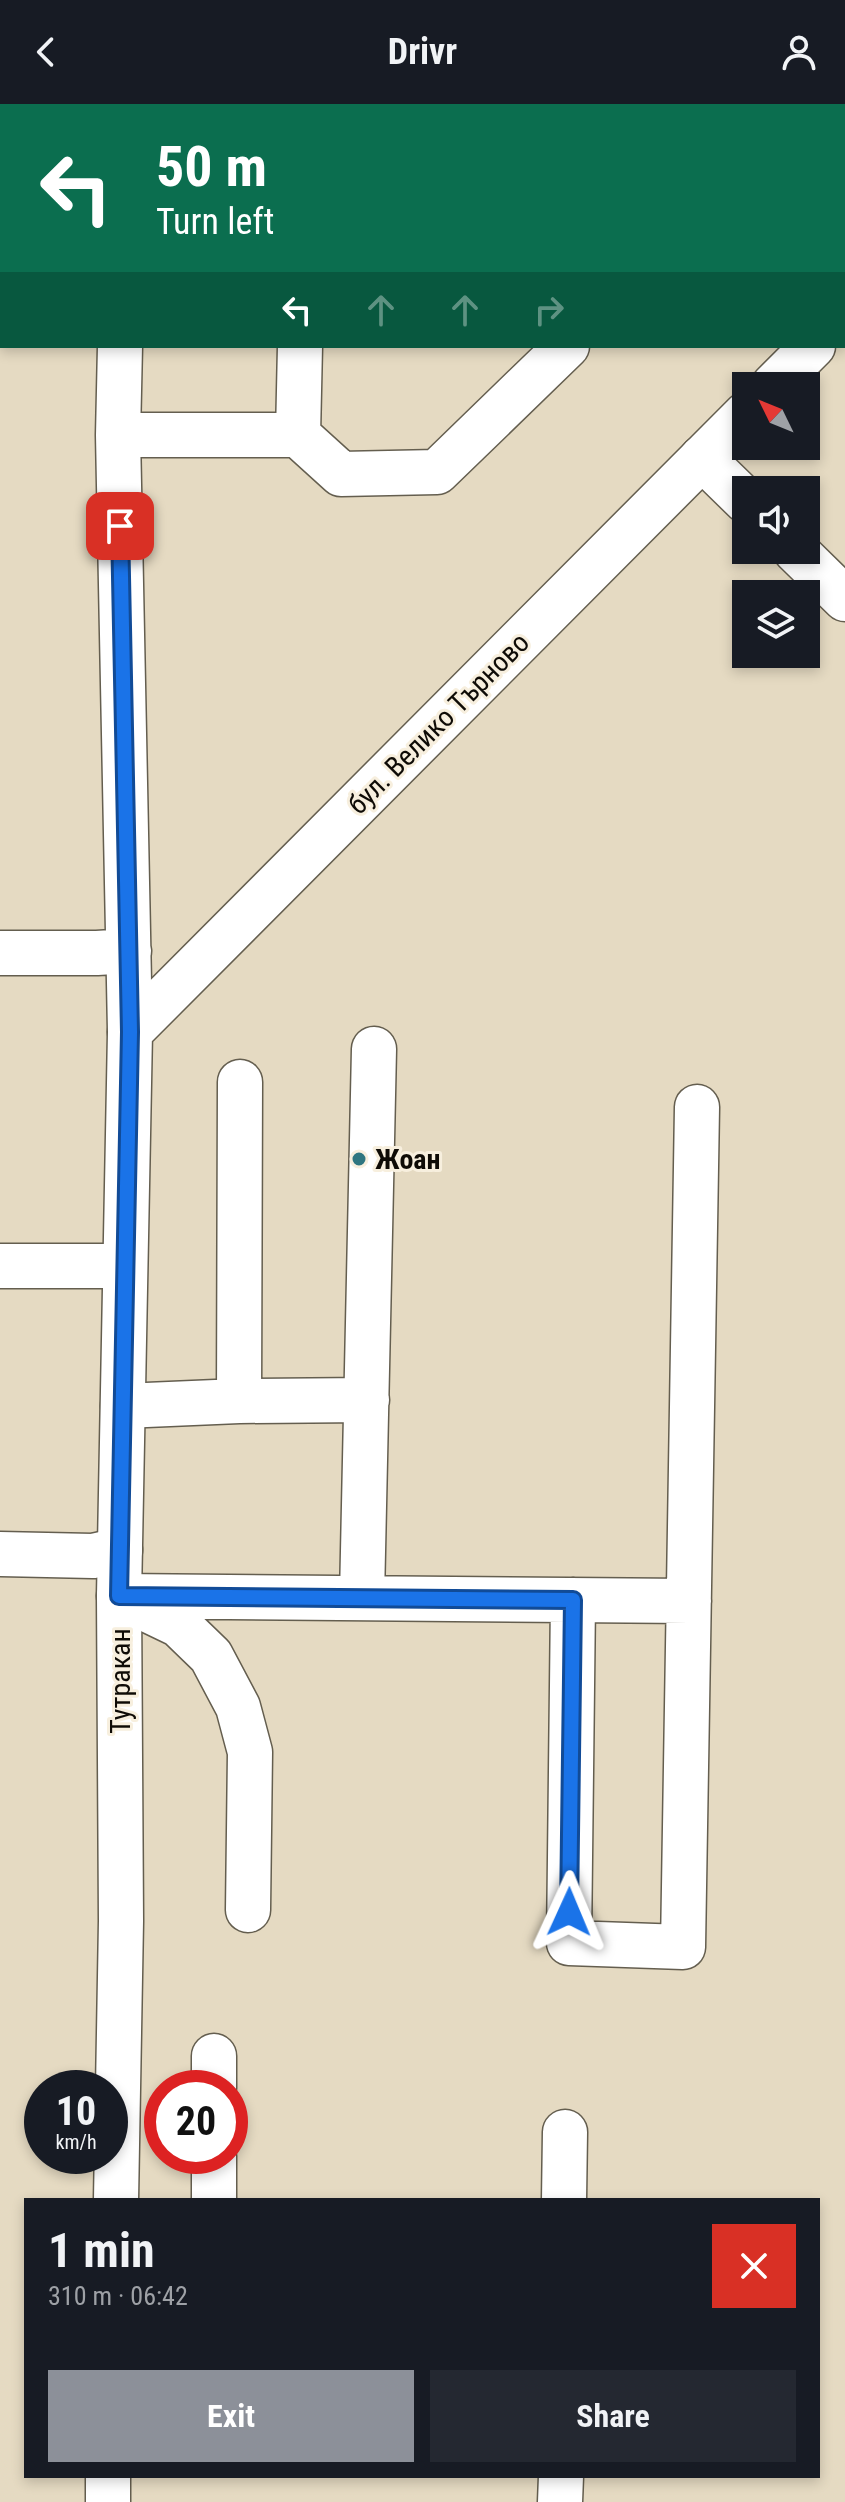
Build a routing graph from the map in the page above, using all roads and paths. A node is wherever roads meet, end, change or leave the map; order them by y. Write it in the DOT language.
graph roads {
  1 [pos="120,348"];
  2 [pos="300,348"];
  3 [pos="565,348"];
  4 [pos="811,348"];
  5 [pos="787,372"];
  6 [pos="732,428"];
  7 [pos="118,435"];
  8 [pos="298,435"];
  9 [pos="702,458"];
  10 [pos="732,487"];
  11 [pos="809,564"];
  12 [pos="845,599"];
  13 [pos="129,951"];
  14 [pos="0,953"];
  15 [pos="130,1032"];
  16 [pos="374,1049"];
  17 [pos="240,1082"];
  18 [pos="697,1107"];
  19 [pos="0,1266"];
  20 [pos="124,1266"];
  21 [pos="367,1400"];
  22 [pos="239,1401"];
  23 [pos="123,1406"];
  24 [pos="120,1550"];
  25 [pos="0,1554"];
  26 [pos="119,1596"];
  27 [pos="362,1597"];
  28 [pos="573,1600"];
  29 [pos="689,1601"];
  30 [pos="248,1910"];
  31 [pos="565,2132"];
  32 [pos="214,2174"];
  33 [pos="116,2198"];
  34 [pos="214,2198"];
  35 [pos="564,2198"];
  36 [pos="108,2478"];
  37 [pos="561,2478"];
  38 [pos="108,2502"];
  39 [pos="560,2502"];
  1 -- 7 [label="main road, Тутракан"];
  2 -- 8 [label="main road"];
  3 -- 8 [label="main road"];
  4 -- 5 [label="main road"];
  6 -- 9 [label="main road, бул. Велико Търново"];
  7 -- 8 [label="main road"];
  7 -- 13 [label="main road, Тутракан"];
  9 -- 10 [label="main road"];
  9 -- 15 [label="main road, бул. Велико Търново"];
  11 -- 12 [label="main road"];
  13 -- 14 [label="main road"];
  13 -- 15 [label="main road, Тутракан"];
  15 -- 20 [label="main road, Тутракан"];
  16 -- 21 [label="main road"];
  17 -- 22 [label="main road"];
  18 -- 29 [label="main road"];
  19 -- 20 [label="main road"];
  20 -- 23 [label="main road, Тутракан"];
  21 -- 22 [label="main road"];
  21 -- 27 [label="main road"];
  22 -- 23 [label="main road"];
  23 -- 24 [label="main road, Тутракан"];
  24 -- 25 [label="main road"];
  24 -- 26 [label="main road, Тутракан"];
  26 -- 27 [label="main road"];
  26 -- 30 [label="main road"];
  26 -- 33 [label="main road, Тутракан"];
  27 -- 28 [label="main road"];
  28 -- 29 [label="main road"];
  28 -- 29 [label="main road"];
  31 -- 35 [label="main road"];
  32 -- 34 [label="main road"];
  36 -- 38 [label="main road"];
  37 -- 39 [label="main road"];
}
